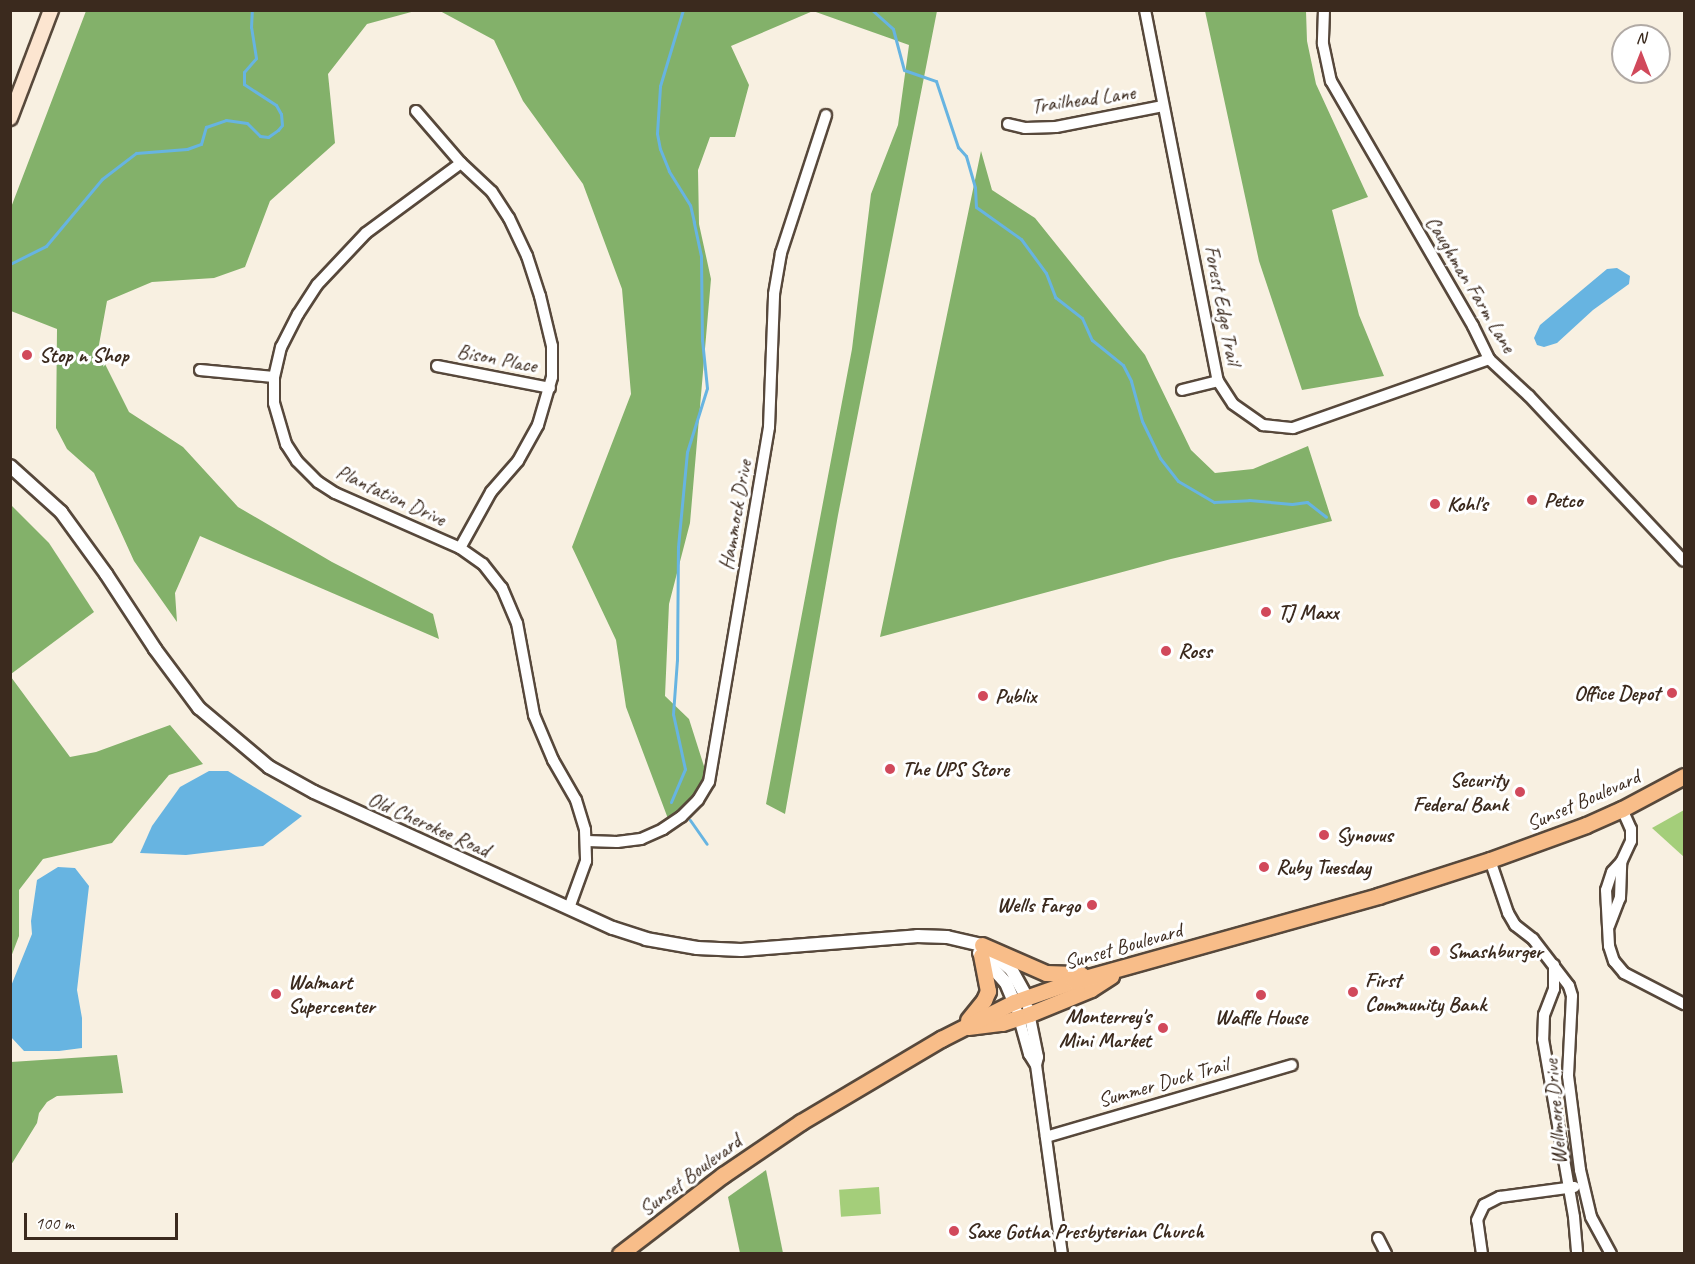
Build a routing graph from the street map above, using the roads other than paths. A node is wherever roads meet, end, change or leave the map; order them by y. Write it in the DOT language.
graph roads {
  1 [pos="51,10"];
  2 [pos="1145,10"];
  3 [pos="1324,10"];
  4 [pos="1163,106"];
  5 [pos="416,111"];
  6 [pos="826,115"];
  7 [pos="10,118"];
  8 [pos="1008,124"];
  9 [pos="461,163"];
  10 [pos="1489,359"];
  11 [pos="437,366"];
  12 [pos="200,370"];
  13 [pos="274,377"];
  14 [pos="1218,381"];
  15 [pos="550,388"];
  16 [pos="1182,390"];
  17 [pos="10,466"];
  18 [pos="460,548"];
  19 [pos="1684,561"];
  20 [pos="1684,776"];
  21 [pos="1622,810"];
  22 [pos="586,841"];
  23 [pos="1490,860"];
  24 [pos="569,908"];
  25 [pos="977,948"];
  26 [pos="1554,965"];
  27 [pos="1114,971"];
  28 [pos="1684,1004"];
  29 [pos="1022,1008"];
  30 [pos="960,1030"];
  31 [pos="1292,1065"];
  32 [pos="1046,1137"];
  33 [pos="1584,1185"];
  34 [pos="1569,1187"];
  35 [pos="1377,1238"];
  36 [pos="620,1254"];
  37 [pos="1062,1254"];
  38 [pos="1386,1254"];
  39 [pos="1482,1254"];
  40 [pos="1577,1254"];
  41 [pos="1611,1254"];
  1 -- 7 [label="main road"];
  2 -- 4 [label="street, Forest Edge Trail"];
  3 -- 10 [label="street, Caughman Farm Lane"];
  4 -- 8 [label="street, Trailhead Lane"];
  4 -- 14 [label="street, Forest Edge Trail"];
  5 -- 9 [label="street"];
  6 -- 22 [label="street, Hammock Drive"];
  9 -- 13 [label="street, Plantation Drive"];
  9 -- 15 [label="street"];
  10 -- 14 [label="street, Forest Edge Trail"];
  10 -- 19 [label="street, Caughman Farm Lane"];
  11 -- 15 [label="street, Bison Place"];
  12 -- 13 [label="street"];
  13 -- 18 [label="street, Plantation Drive"];
  14 -- 16 [label="street"];
  15 -- 18 [label="street"];
  17 -- 24 [label="street, Old Cherokee Road"];
  18 -- 22 [label="street, Plantation Drive"];
  20 -- 21 [label="main road, Sunset Boulevard"];
  21 -- 23 [label="main road, Sunset Boulevard"];
  21 -- 28 [label="street"];
  22 -- 24 [label="street, Plantation Drive"];
  23 -- 26 [label="street, Wellmore Drive"];
  23 -- 27 [label="main road, Sunset Boulevard"];
  24 -- 25 [label="street, Old Cherokee Road"];
  25 -- 27 [label="main road"];
  25 -- 29 [label="street"];
  25 -- 30 [label="main road"];
  26 -- 33 [label="street, Wellmore Drive"];
  26 -- 34 [label="street, Wellmore Drive"];
  27 -- 29 [label="main road, Sunset Boulevard"];
  29 -- 30 [label="main road, Sunset Boulevard"];
  29 -- 32 [label="street"];
  30 -- 36 [label="main road, Sunset Boulevard"];
  31 -- 32 [label="street, Summer Duck Trail"];
  32 -- 37 [label="street"];
  33 -- 34 [label="street"];
  33 -- 41 [label="street, Wellmore Drive"];
  34 -- 39 [label="street"];
  34 -- 40 [label="street, Wellmore Drive"];
  35 -- 38 [label="street"];
}
